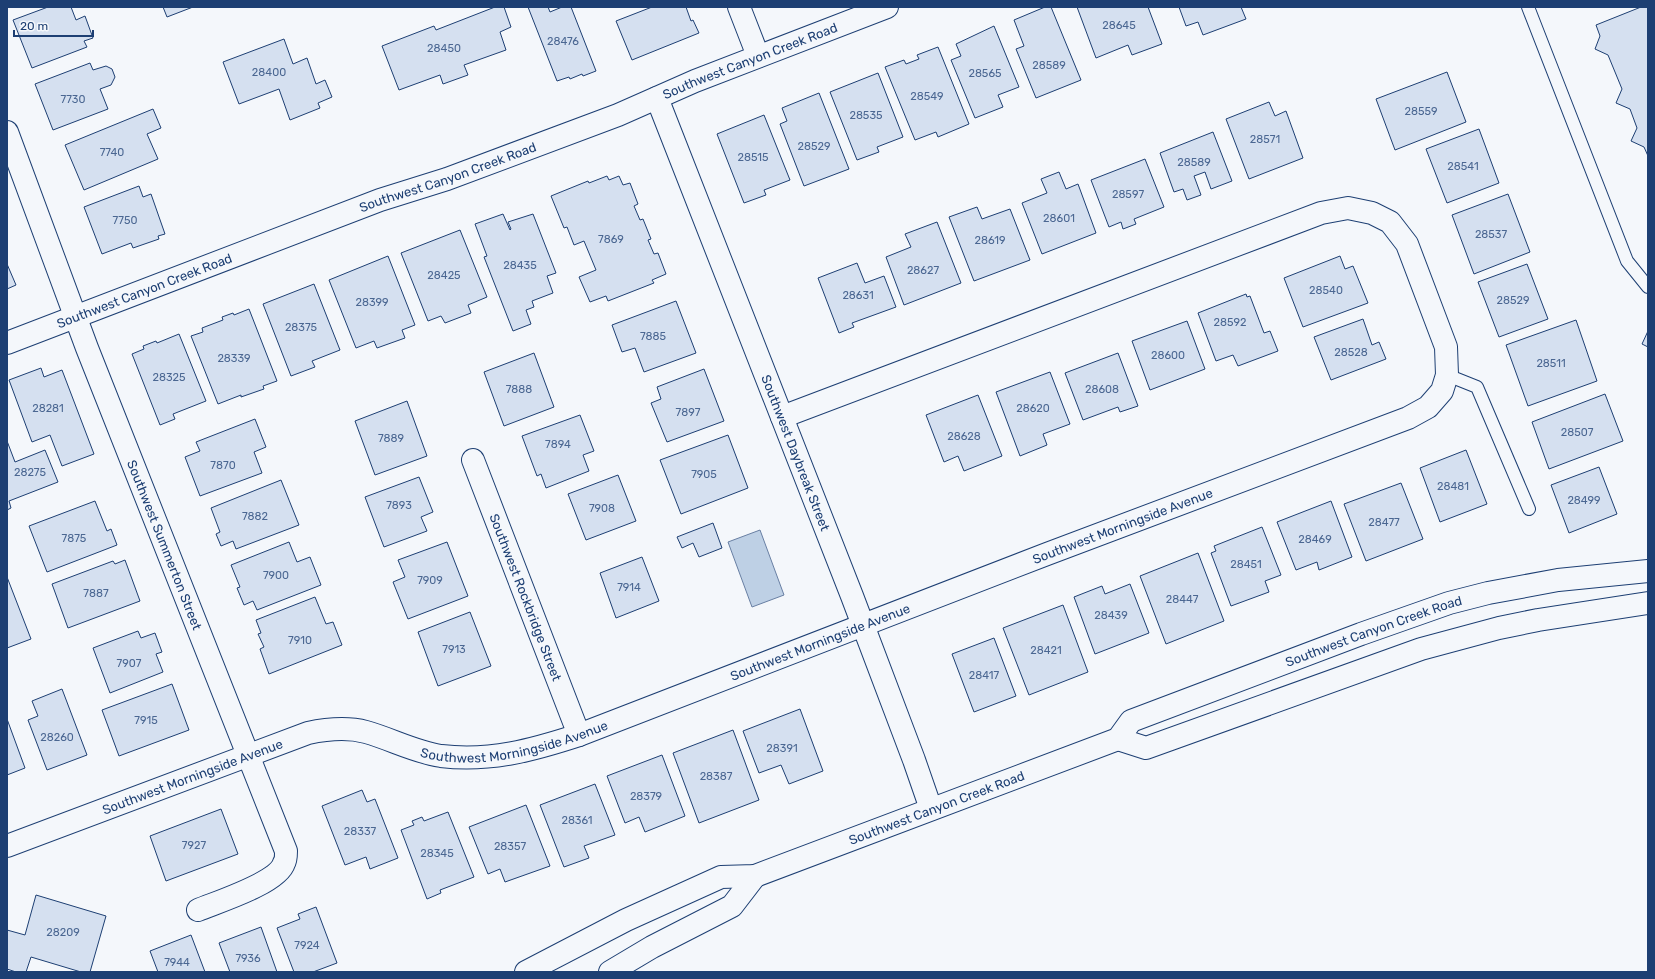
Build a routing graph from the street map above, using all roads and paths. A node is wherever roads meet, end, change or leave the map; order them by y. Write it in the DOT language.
graph roads {
  1 [pos="739,7"];
  2 [pos="887,7"];
  3 [pos="1528,7"];
  4 [pos="758,56"];
  5 [pos="657,98"];
  6 [pos="7,132"];
  7 [pos="1648,287"];
  8 [pos="76,316"];
  9 [pos="7,343"];
  10 [pos="1447,375"];
  11 [pos="782,417"];
  12 [pos="473,460"];
  13 [pos="1529,509"];
  14 [pos="1648,571"];
  15 [pos="1648,603"];
  16 [pos="863,625"];
  17 [pos="579,735"];
  18 [pos="1118,739"];
  19 [pos="249,755"];
  20 [pos="931,809"];
  21 [pos="7,846"];
  22 [pos="755,876"];
  23 [pos="198,910"];
  24 [pos="526,972"];
  25 [pos="610,972"];
  1 -- 4 [label="street"];
  2 -- 4 [label="street, Southwest Canyon Creek Road"];
  3 -- 7 [label="lane"];
  4 -- 5 [label="street, Southwest Canyon Creek Road"];
  5 -- 8 [label="street, Southwest Canyon Creek Road"];
  5 -- 11 [label="street, Southwest Daybreak Street"];
  6 -- 8 [label="street, Southwest Summerton Street"];
  8 -- 9 [label="street, Southwest Canyon Creek Road"];
  8 -- 19 [label="street, Southwest Summerton Street"];
  10 -- 11 [label="street, Southwest Morningside Avenue"];
  10 -- 13 [label="lane"];
  10 -- 16 [label="street, Southwest Morningside Avenue"];
  11 -- 16 [label="street, Southwest Daybreak Street"];
  12 -- 17 [label="street, Southwest Rockbridge Street"];
  14 -- 18 [label="street, Southwest Canyon Creek Road"];
  15 -- 18 [label="street"];
  16 -- 17 [label="street, Southwest Morningside Avenue"];
  16 -- 20 [label="street, Southwest Daybreak Street"];
  17 -- 19 [label="street, Southwest Morningside Avenue"];
  18 -- 20 [label="street, Southwest Canyon Creek Road"];
  19 -- 21 [label="street, Southwest Morningside Avenue"];
  19 -- 23 [label="street, Southwest Summerton Street"];
  20 -- 22 [label="street, Southwest Canyon Creek Road"];
  22 -- 24 [label="street, Southwest Canyon Creek Road"];
  22 -- 25 [label="street"];
}
